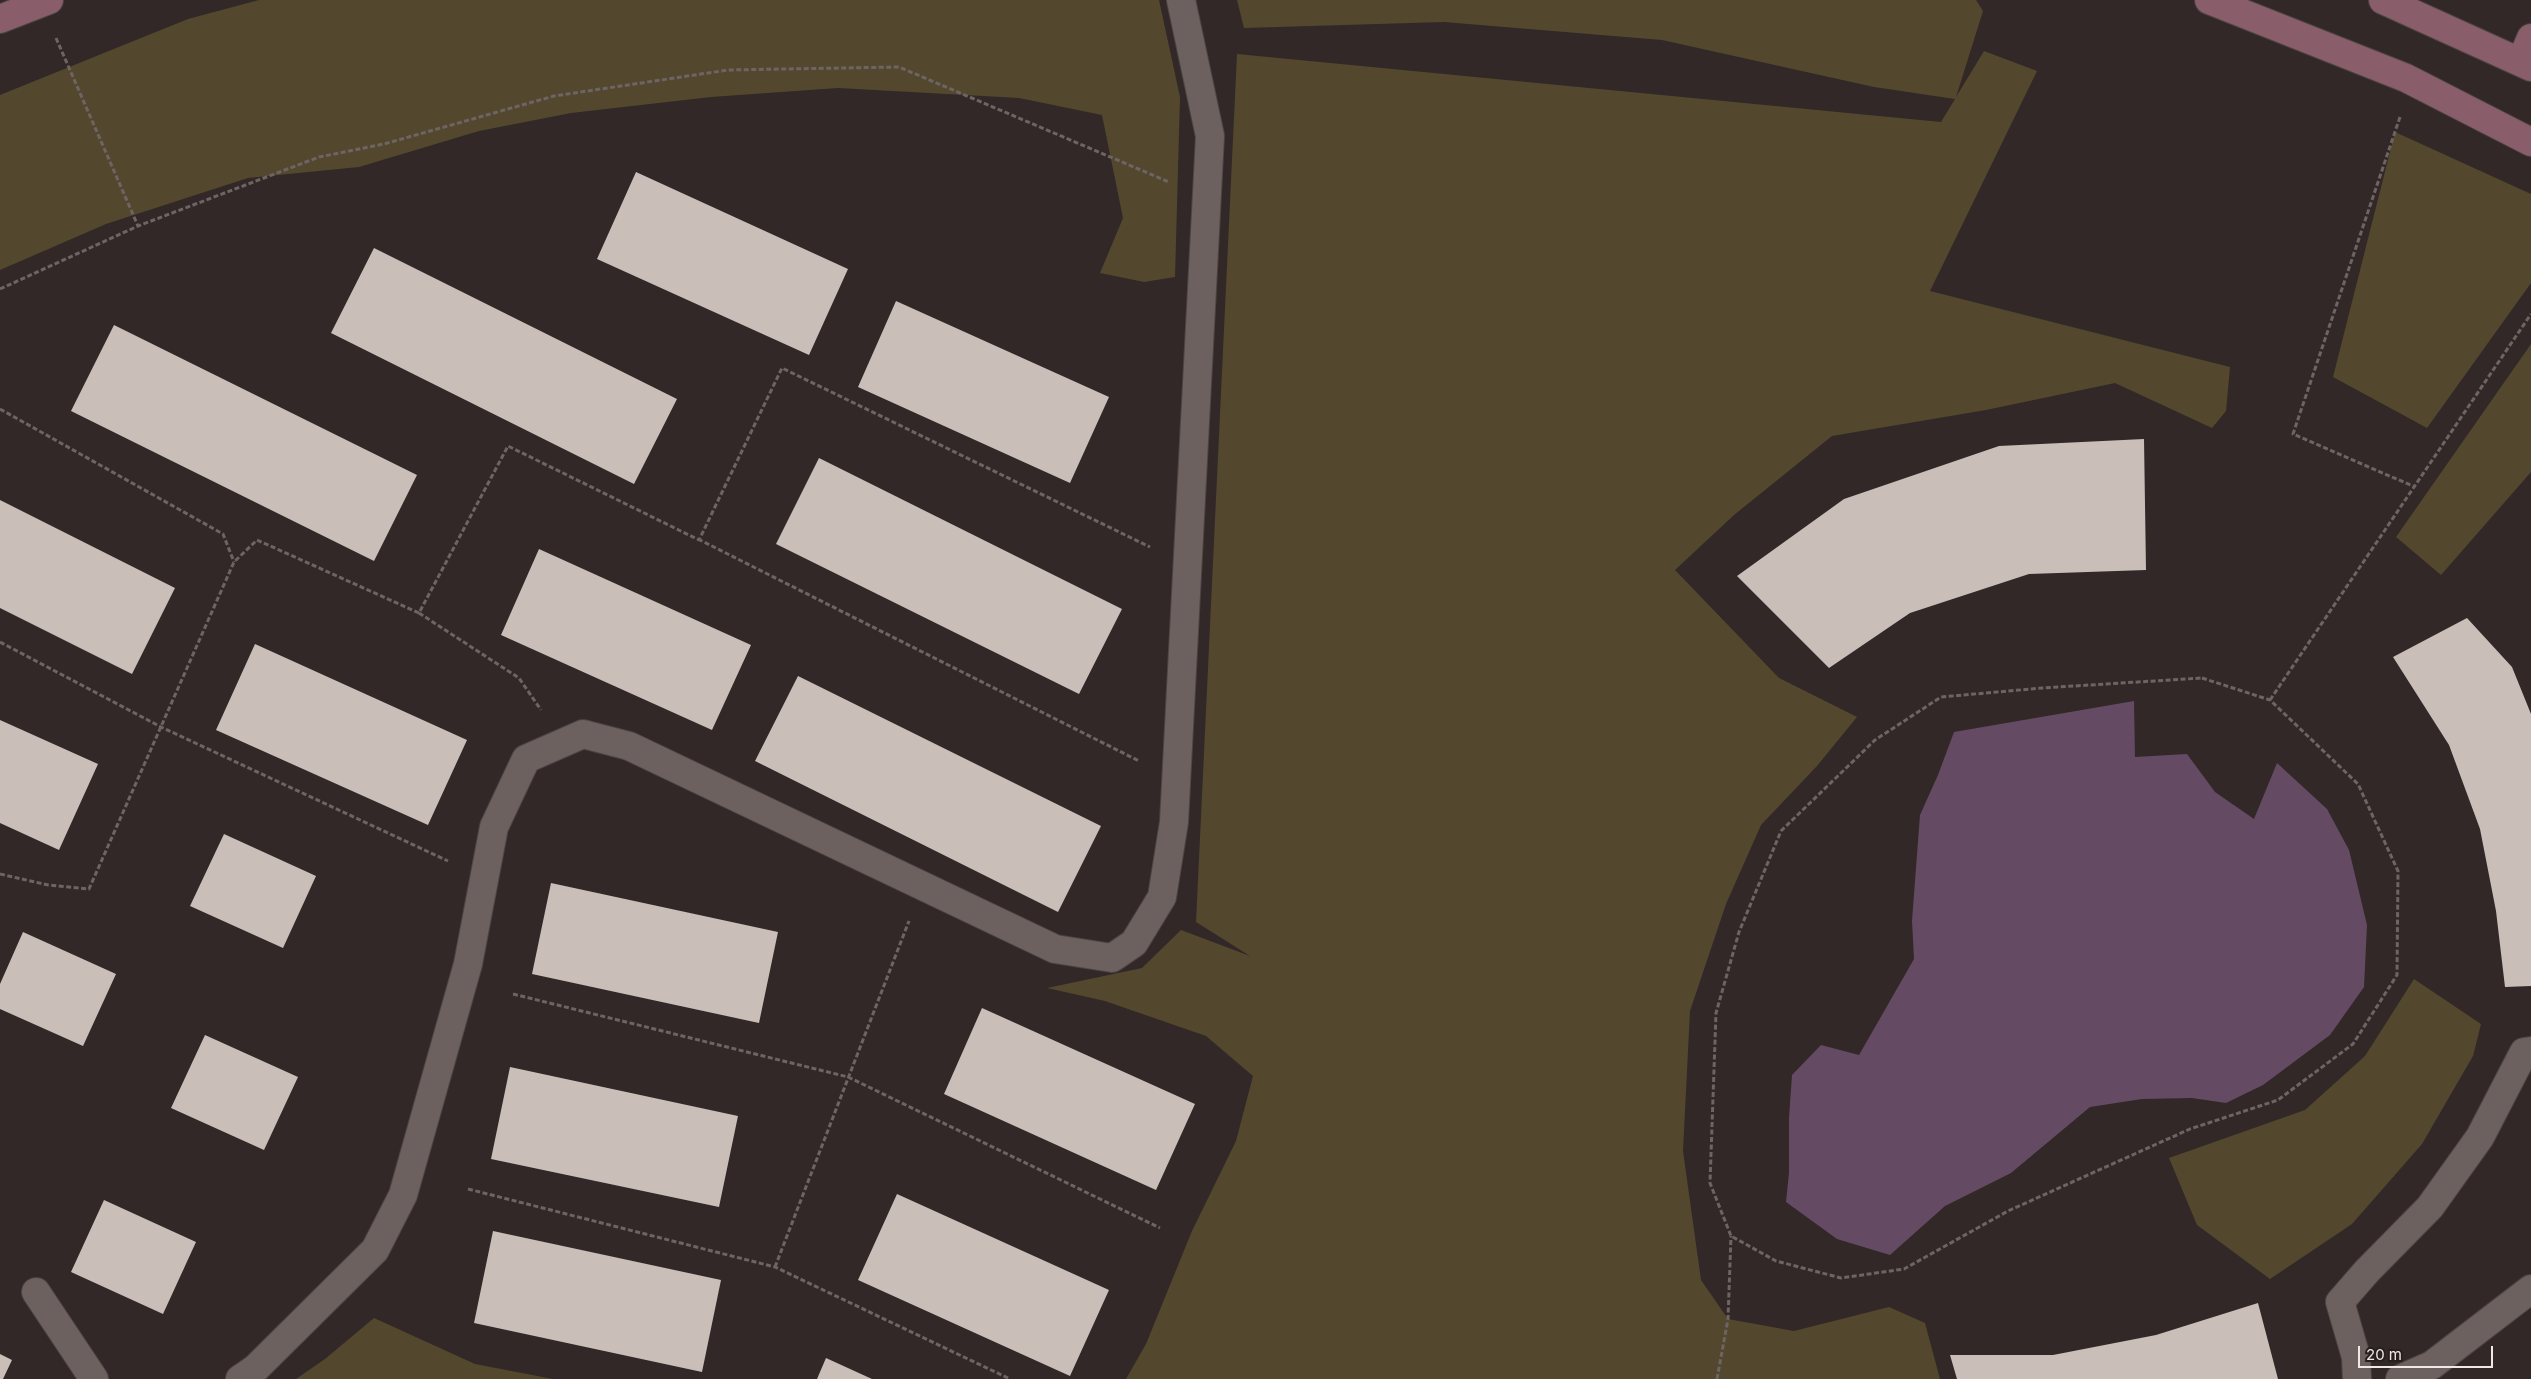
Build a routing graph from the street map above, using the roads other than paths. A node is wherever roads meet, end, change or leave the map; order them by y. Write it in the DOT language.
graph roads {
  1 [pos="1181,0"];
  2 [pos="2209,0"];
  3 [pos="2383,0"];
  4 [pos="44,2"];
  5 [pos="0,19"];
  6 [pos="2528,56"];
  7 [pos="2531,142"];
  8 [pos="2531,1051"];
  9 [pos="2531,1289"];
  10 [pos="36,1292"];
  11 [pos="94,1379"];
  12 [pos="240,1379"];
  13 [pos="2357,1379"];
  14 [pos="2400,1379"];
  1 -- 12 [label="street"];
  2 -- 7 [label="street"];
  3 -- 6 [label="street"];
  4 -- 5 [label="street"];
  8 -- 13 [label="street"];
  9 -- 14 [label="street"];
  10 -- 11 [label="street"];
}
